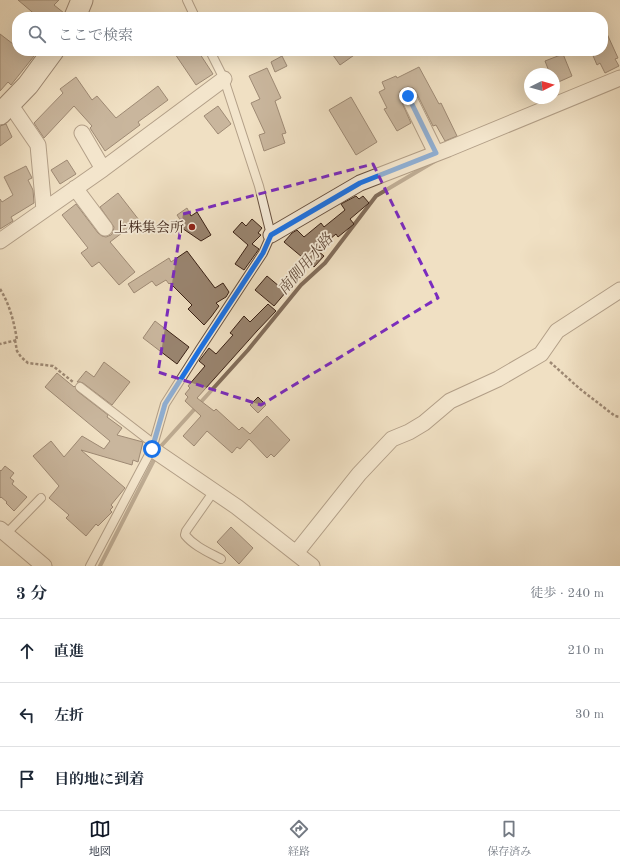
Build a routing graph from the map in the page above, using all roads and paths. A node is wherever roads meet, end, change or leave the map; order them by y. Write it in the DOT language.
graph roads {
  1 [pos="82,0"];
  2 [pos="187,0"];
  3 [pos="77,12"];
  4 [pos="193,12"];
  5 [pos="50,56"];
  6 [pos="212,56"];
  7 [pos="620,78"];
  8 [pos="224,79"];
  9 [pos="408,96"];
  10 [pos="5,109"];
  11 [pos="82,133"];
  12 [pos="436,153"];
  13 [pos="103,169"];
  14 [pos="75,188"];
  15 [pos="44,210"];
  16 [pos="105,228"];
  17 [pos="271,235"];
  18 [pos="0,241"];
  19 [pos="0,290"];
  20 [pos="620,290"];
  21 [pos="15,340"];
  22 [pos="0,344"];
  23 [pos="541,354"];
  24 [pos="80,387"];
  25 [pos="620,417"];
  26 [pos="153,447"];
  27 [pos="214,491"];
  28 [pos="41,498"];
  29 [pos="3,532"];
  30 [pos="221,559"];
  31 [pos="302,561"];
  32 [pos="44,566"];
  33 [pos="90,566"];
  1 -- 3 [label="main road"];
  2 -- 4 [label="lane"];
  5 -- 10 [label="main road"];
  6 -- 8 [label="lane"];
  7 -- 12 [label="street"];
  8 -- 13 [label="street"];
  8 -- 17 [label="lane"];
  9 -- 12 [label="street"];
  10 -- 15 [label="street"];
  11 -- 13 [label="street"];
  12 -- 17 [label="street"];
  13 -- 14 [label="street"];
  14 -- 15 [label="street"];
  14 -- 16 [label="street"];
  15 -- 18 [label="street"];
  17 -- 26 [label="lane"];
  19 -- 21 [label="path"];
  20 -- 23 [label="street"];
  21 -- 22 [label="path"];
  21 -- 24 [label="path"];
  23 -- 25 [label="path"];
  23 -- 31 [label="street"];
  24 -- 26 [label="lane"];
  26 -- 27 [label="street"];
  26 -- 33 [label="lane"];
  27 -- 30 [label="lane"];
  27 -- 31 [label="street"];
  28 -- 29 [label="lane"];
  29 -- 32 [label="street"];
}
